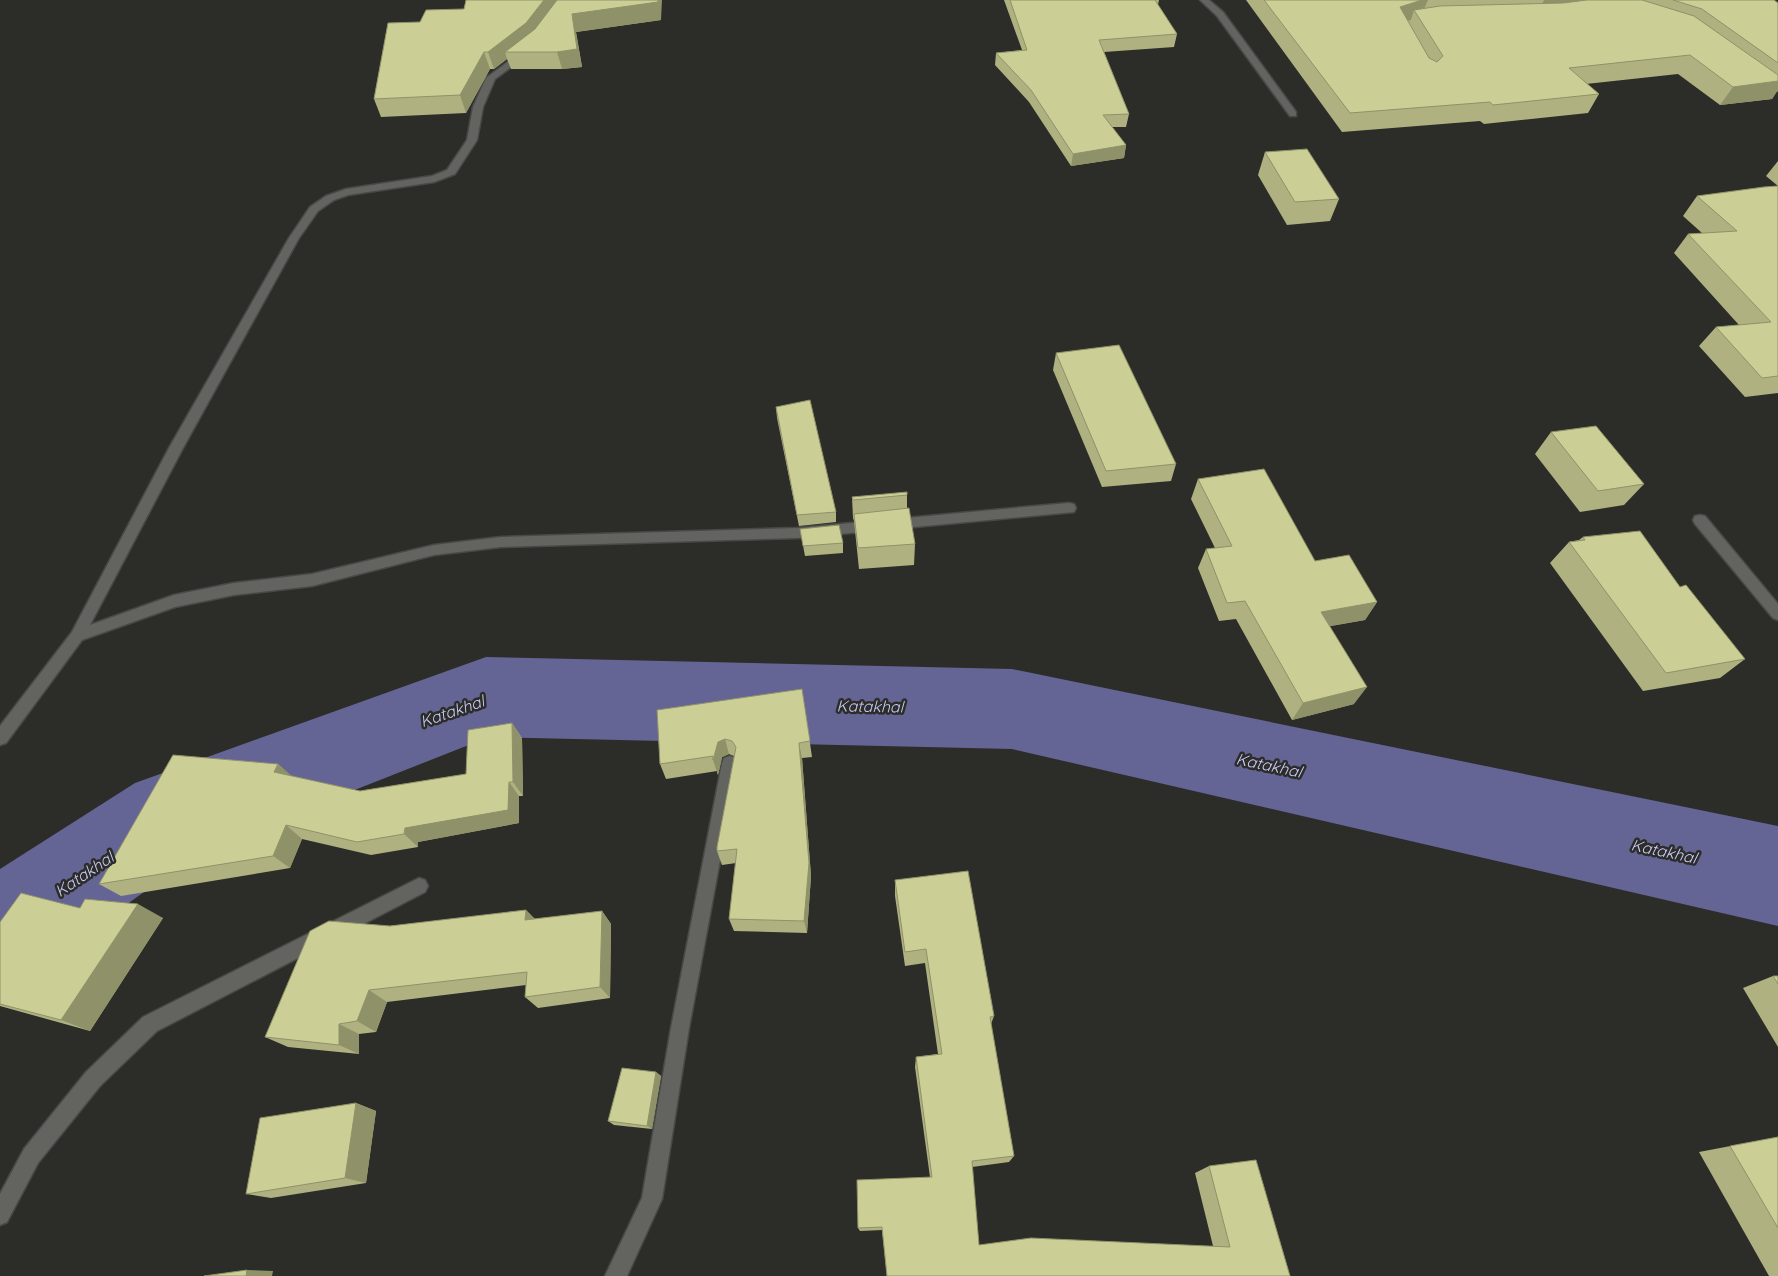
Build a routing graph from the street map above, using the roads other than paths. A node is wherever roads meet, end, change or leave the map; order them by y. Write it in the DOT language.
graph roads {
  1 [pos="1204,0"];
  2 [pos="535,44"];
  3 [pos="1293,114"];
  4 [pos="1069,508"];
  5 [pos="1700,520"];
  6 [pos="1778,614"];
  7 [pos="76,636"];
  8 [pos="0,738"];
  9 [pos="730,764"];
  10 [pos="419,886"];
  11 [pos="0,1215"];
  12 [pos="616,1276"];
  1 -- 3 [label="street"];
  2 -- 7 [label="street"];
  4 -- 7 [label="street"];
  5 -- 6 [label="street"];
  7 -- 8 [label="street"];
  9 -- 12 [label="street"];
  10 -- 11 [label="street"];
}
